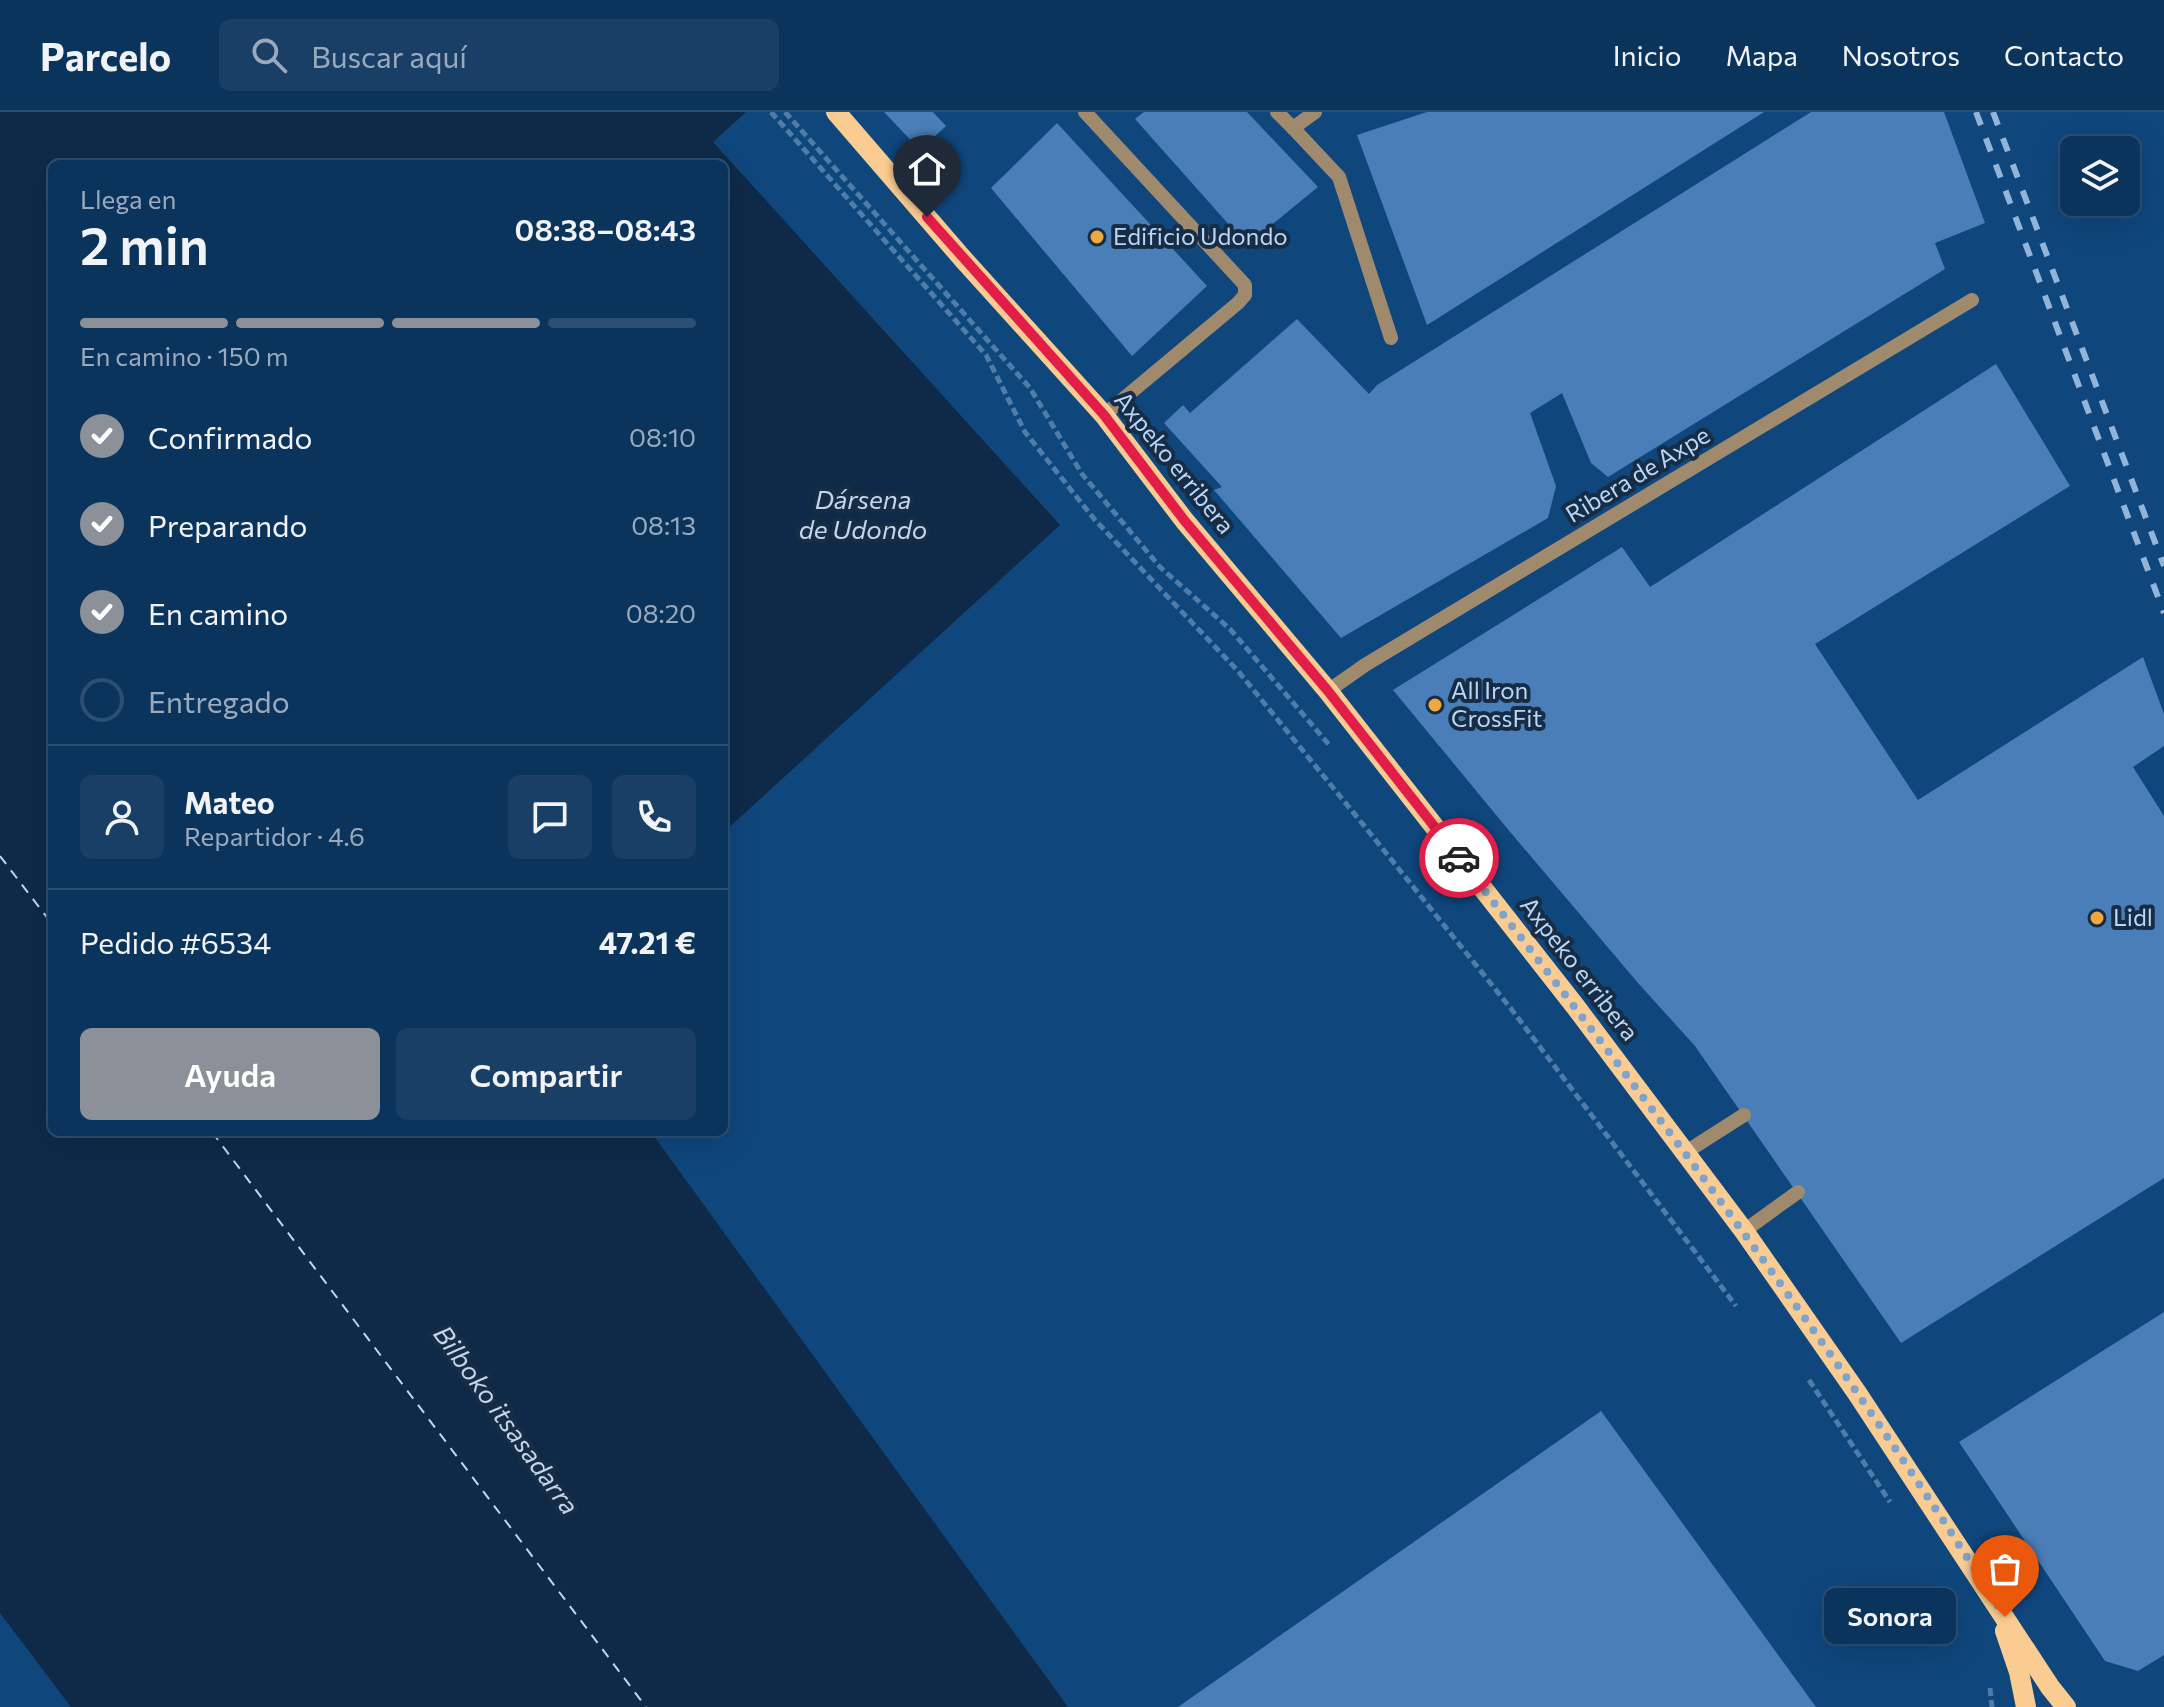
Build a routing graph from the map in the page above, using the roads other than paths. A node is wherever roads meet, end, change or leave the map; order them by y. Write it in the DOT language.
graph roads {
  1 [pos="836,112"];
  2 [pos="1085,112"];
  3 [pos="1277,112"];
  4 [pos="1315,112"];
  5 [pos="1293,128"];
  6 [pos="1972,300"];
  7 [pos="1391,338"];
  8 [pos="1104,415"];
  9 [pos="1328,691"];
  10 [pos="1744,1115"];
  11 [pos="1686,1152"];
  12 [pos="1798,1192"];
  13 [pos="1744,1231"];
  14 [pos="1991,1593"];
  15 [pos="2026,1707"];
  16 [pos="2066,1707"];
  1 -- 8 [label="main road, Axpeko erribera"];
  2 -- 8 [label="street"];
  3 -- 5 [label="street"];
  4 -- 5 [label="street"];
  5 -- 7 [label="street"];
  6 -- 9 [label="street, Ribera de Axpe"];
  8 -- 9 [label="main road, Axpeko erribera"];
  9 -- 11 [label="main road, Axpeko erribera"];
  10 -- 11 [label="street"];
  11 -- 13 [label="main road, Axpeko erribera"];
  12 -- 13 [label="street"];
  13 -- 14 [label="main road, Axpeko erribera"];
  14 -- 15 [label="main road, Axpeko erribera"];
  14 -- 16 [label="main road, Axpeko erribera"];
}
